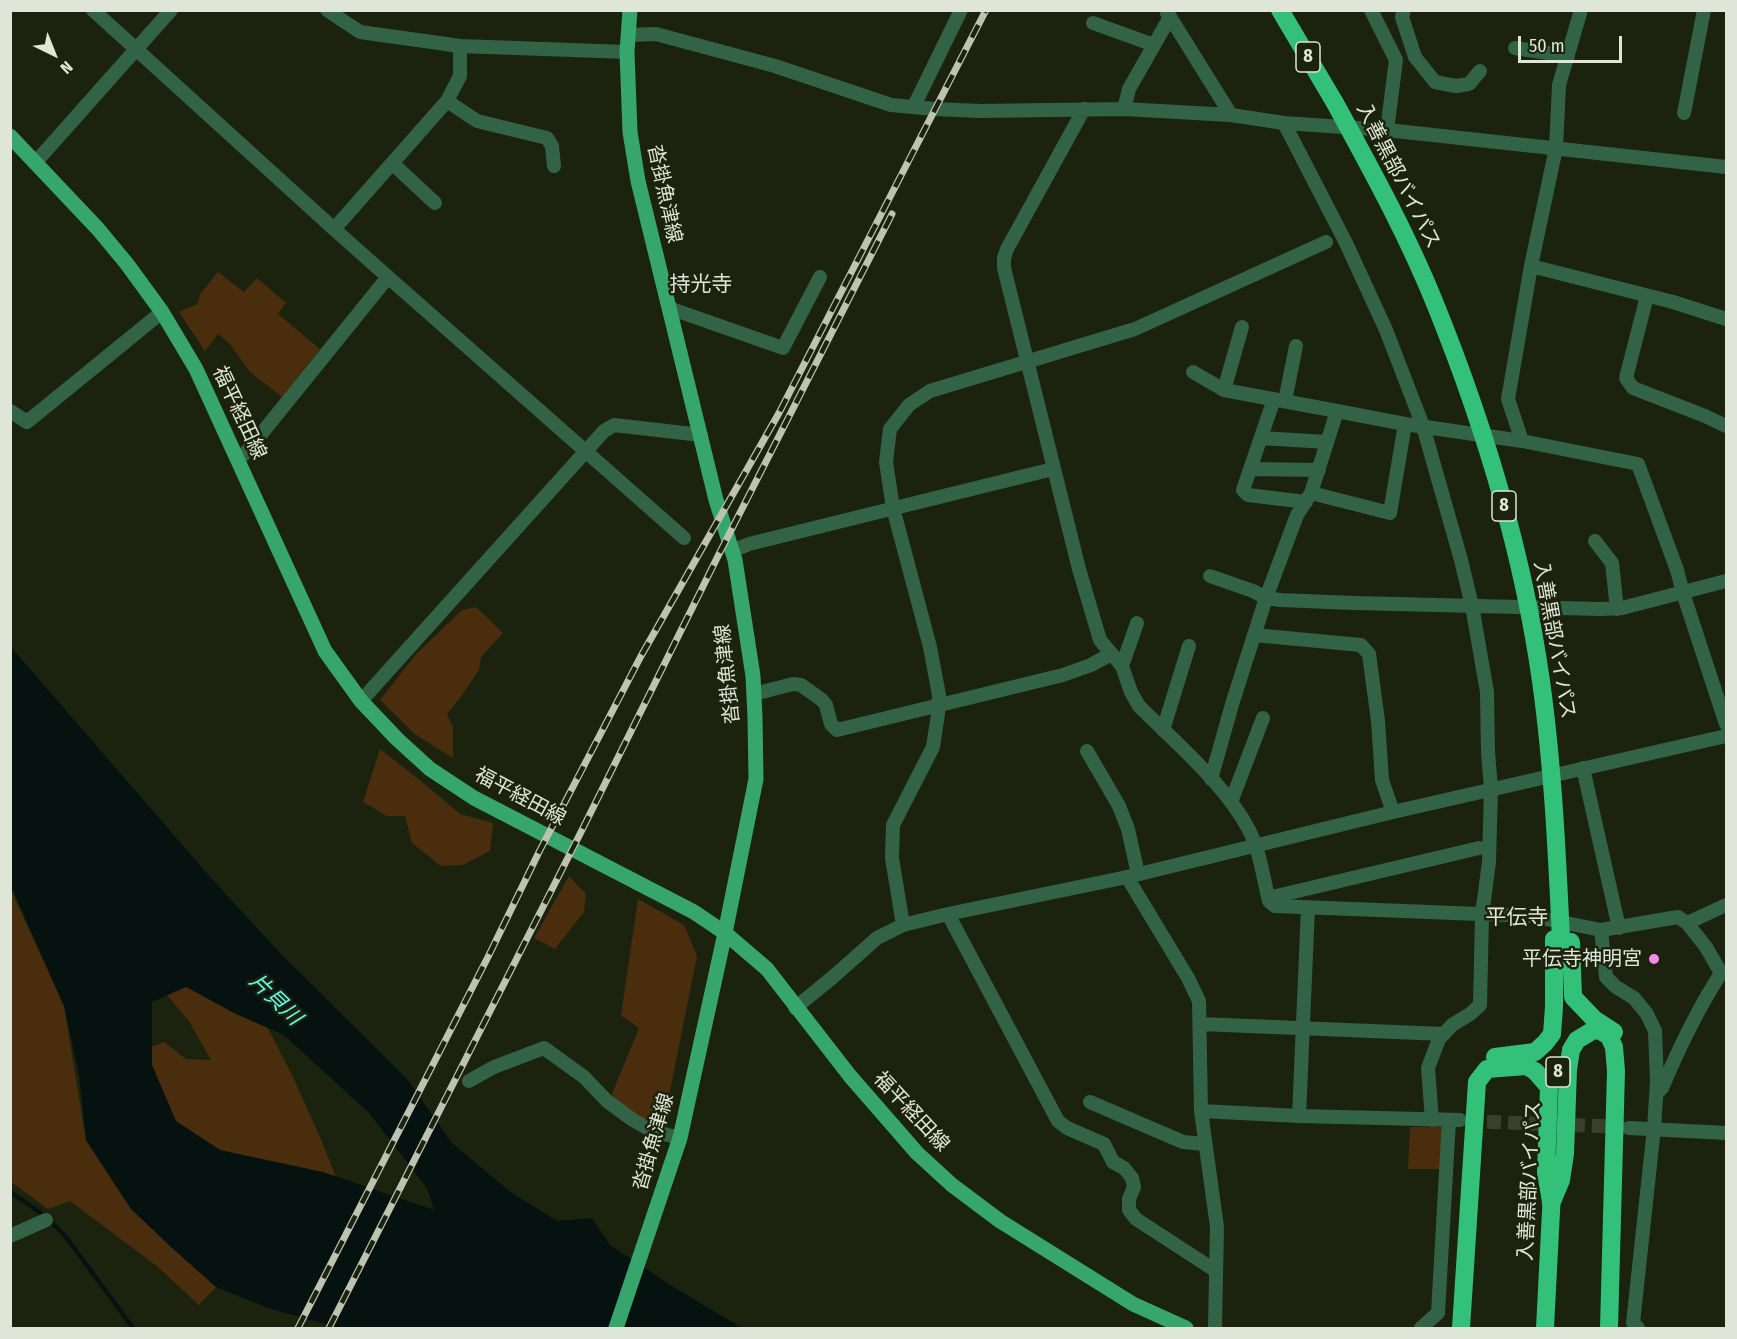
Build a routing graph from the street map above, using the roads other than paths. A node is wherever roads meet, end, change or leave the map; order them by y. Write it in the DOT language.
graph roads {
  1 [pos="93,10"];
  2 [pos="171,10"];
  3 [pos="327,10"];
  4 [pos="630,10"];
  5 [pos="961,10"];
  6 [pos="1280,10"];
  7 [pos="1371,10"];
  8 [pos="1404,10"];
  9 [pos="1581,10"];
  10 [pos="1704,10"];
  11 [pos="1168,14"];
  12 [pos="1093,23"];
  13 [pos="628,35"];
  14 [pos="1154,45"];
  15 [pos="460,46"];
  16 [pos="1515,48"];
  17 [pos="135,50"];
  18 [pos="627,52"];
  19 [pos="1568,56"];
  20 [pos="1480,71"];
  21 [pos="447,101"];
  22 [pos="914,106"];
  23 [pos="1124,109"];
  24 [pos="1084,110"];
  25 [pos="1684,113"];
  26 [pos="1231,115"];
  27 [pos="1284,123"];
  28 [pos="1387,130"];
  29 [pos="10,136"];
  30 [pos="1556,148"];
  31 [pos="35,163"];
  32 [pos="392,163"];
  33 [pos="554,166"];
  34 [pos="1726,167"];
  35 [pos="435,203"];
  36 [pos="334,229"];
  37 [pos="1326,242"];
  38 [pos="1531,266"];
  39 [pos="388,277"];
  40 [pos="820,277"];
  41 [pos="1647,296"];
  42 [pos="669,309"];
  43 [pos="162,312"];
  44 [pos="1726,319"];
  45 [pos="1242,327"];
  46 [pos="1296,346"];
  47 [pos="1028,362"];
  48 [pos="1193,372"];
  49 [pos="1224,390"];
  50 [pos="1280,400"];
  51 [pos="10,411"];
  52 [pos="1337,411"];
  53 [pos="1405,424"];
  54 [pos="1424,426"];
  55 [pos="1726,426"];
  56 [pos="700,435"];
  57 [pos="1261,438"];
  58 [pos="1522,441"];
  59 [pos="1327,442"];
  60 [pos="585,452"];
  61 [pos="238,460"];
  62 [pos="1053,469"];
  63 [pos="1250,469"];
  64 [pos="1319,470"];
  65 [pos="1309,497"];
  66 [pos="893,508"];
  67 [pos="684,538"];
  68 [pos="1595,541"];
  69 [pos="732,551"];
  70 [pos="1210,576"];
  71 [pos="1726,581"];
  72 [pos="1683,593"];
  73 [pos="1266,598"];
  74 [pos="1472,606"];
  75 [pos="1617,609"];
  76 [pos="1137,623"];
  77 [pos="1254,635"];
  78 [pos="1188,646"];
  79 [pos="1111,654"];
  80 [pos="1122,666"];
  81 [pos="754,694"];
  82 [pos="361,701"];
  83 [pos="939,707"];
  84 [pos="1263,718"];
  85 [pos="1726,724"];
  86 [pos="1163,730"];
  87 [pos="1726,736"];
  88 [pos="1087,751"];
  89 [pos="1583,768"];
  90 [pos="1211,779"];
  91 [pos="1491,789"];
  92 [pos="1231,802"];
  93 [pos="1393,812"];
  94 [pos="1256,844"];
  95 [pos="1479,848"];
  96 [pos="1133,875"];
  97 [pos="1268,898"];
  98 [pos="1726,904"];
  99 [pos="1308,908"];
  100 [pos="948,914"];
  101 [pos="1482,915"];
  102 [pos="1688,923"];
  103 [pos="903,925"];
  104 [pos="1619,928"];
  105 [pos="1601,930"];
  106 [pos="725,933"];
  107 [pos="1562,940"];
  108 [pos="1724,973"];
  109 [pos="795,1008"];
  110 [pos="1200,1024"];
  111 [pos="1303,1028"];
  112 [pos="1444,1034"];
  113 [pos="469,1081"];
  114 [pos="1656,1095"];
  115 [pos="1090,1102"];
  116 [pos="1201,1111"];
  117 [pos="1299,1116"];
  118 [pos="1432,1120"];
  119 [pos="1629,1128"];
  120 [pos="1654,1128"];
  121 [pos="1726,1133"];
  122 [pos="680,1138"];
  123 [pos="1205,1144"];
  124 [pos="1551,1204"];
  125 [pos="46,1221"];
  126 [pos="10,1236"];
  127 [pos="1216,1270"];
  128 [pos="1609,1328"];
  129 [pos="616,1329"];
  130 [pos="1186,1329"];
  131 [pos="1215,1329"];
  132 [pos="1421,1329"];
  133 [pos="1455,1329"];
  134 [pos="1461,1329"];
  135 [pos="1545,1329"];
  136 [pos="1616,1329"];
  137 [pos="1638,1329"];
  1 -- 17 [label="street"];
  2 -- 17 [label="street"];
  3 -- 15 [label="street"];
  4 -- 13 [label="main road, 沓掛魚津線"];
  5 -- 22 [label="street"];
  6 -- 107 [label="highway, 入善黒部バイパス / 8, bridge"];
  7 -- 28 [label="street"];
  8 -- 20 [label="street"];
  9 -- 19 [label="street"];
  10 -- 25 [label="street"];
  11 -- 14 [label="street"];
  11 -- 26 [label="street"];
  12 -- 14 [label="street"];
  13 -- 18 [label="main road, 沓掛魚津線"];
  13 -- 22 [label="street"];
  14 -- 23 [label="street"];
  15 -- 18 [label="street"];
  15 -- 21 [label="street"];
  16 -- 19 [label="street"];
  17 -- 31 [label="street"];
  17 -- 36 [label="street"];
  18 -- 42 [label="main road, 沓掛魚津線"];
  19 -- 30 [label="street"];
  21 -- 32 [label="street"];
  21 -- 33 [label="street"];
  22 -- 24 [label="street"];
  23 -- 24 [label="street"];
  23 -- 26 [label="street"];
  24 -- 47 [label="street"];
  26 -- 27 [label="street"];
  27 -- 28 [label="street"];
  27 -- 54 [label="street"];
  28 -- 30 [label="street"];
  29 -- 31 [label="main road, 福平経田線"];
  30 -- 34 [label="street"];
  30 -- 38 [label="street"];
  31 -- 43 [label="main road, 福平経田線"];
  32 -- 35 [label="street"];
  32 -- 36 [label="street"];
  36 -- 39 [label="street"];
  37 -- 47 [label="street"];
  38 -- 41 [label="street"];
  38 -- 58 [label="street"];
  39 -- 60 [label="street"];
  39 -- 61 [label="street"];
  40 -- 42 [label="street"];
  41 -- 44 [label="street"];
  41 -- 55 [label="street"];
  42 -- 56 [label="main road, 沓掛魚津線"];
  43 -- 51 [label="street"];
  43 -- 61 [label="main road, 福平経田線"];
  45 -- 49 [label="street"];
  46 -- 50 [label="street"];
  47 -- 62 [label="street"];
  47 -- 66 [label="street"];
  48 -- 49 [label="street"];
  49 -- 50 [label="street"];
  50 -- 52 [label="street"];
  50 -- 57 [label="street"];
  52 -- 53 [label="street"];
  52 -- 59 [label="street"];
  53 -- 54 [label="street"];
  53 -- 65 [label="street"];
  54 -- 58 [label="street"];
  54 -- 74 [label="street"];
  56 -- 60 [label="street"];
  56 -- 69 [label="main road, 沓掛魚津線"];
  57 -- 59 [label="street"];
  57 -- 63 [label="street"];
  58 -- 72 [label="street"];
  59 -- 64 [label="street"];
  60 -- 67 [label="street"];
  60 -- 82 [label="street"];
  61 -- 82 [label="main road, 福平経田線"];
  62 -- 66 [label="street"];
  62 -- 79 [label="street"];
  63 -- 64 [label="street"];
  63 -- 65 [label="street"];
  64 -- 65 [label="street"];
  65 -- 73 [label="street"];
  66 -- 69 [label="street"];
  66 -- 83 [label="street"];
  68 -- 75 [label="street"];
  69 -- 81 [label="main road, 沓掛魚津線"];
  70 -- 73 [label="street"];
  71 -- 72 [label="street"];
  72 -- 75 [label="street"];
  72 -- 85 [label="street"];
  73 -- 74 [label="street"];
  73 -- 77 [label="street"];
  74 -- 75 [label="street"];
  74 -- 91 [label="street"];
  76 -- 80 [label="street"];
  77 -- 90 [label="street"];
  77 -- 93 [label="street"];
  78 -- 86 [label="street"];
  79 -- 80 [label="street"];
  79 -- 83 [label="street"];
  80 -- 86 [label="street"];
  81 -- 83 [label="street"];
  81 -- 106 [label="main road, 沓掛魚津線"];
  82 -- 106 [label="main road, 福平経田線"];
  83 -- 103 [label="street"];
  84 -- 92 [label="street"];
  86 -- 90 [label="street"];
  87 -- 89 [label="street"];
  88 -- 96 [label="street"];
  89 -- 91 [label="street"];
  89 -- 104 [label="street"];
  90 -- 92 [label="street"];
  91 -- 93 [label="street"];
  91 -- 101 [label="street"];
  92 -- 94 [label="street"];
  93 -- 94 [label="street"];
  94 -- 96 [label="street"];
  94 -- 97 [label="street"];
  95 -- 97 [label="street"];
  96 -- 100 [label="street"];
  96 -- 110 [label="street"];
  97 -- 99 [label="street"];
  98 -- 102 [label="street"];
  99 -- 101 [label="street"];
  99 -- 111 [label="street"];
  100 -- 103 [label="street"];
  100 -- 127 [label="street"];
  101 -- 105 [label="street"];
  101 -- 112 [label="street"];
  102 -- 104 [label="street"];
  102 -- 108 [label="street"];
  103 -- 109 [label="street"];
  104 -- 105 [label="street"];
  105 -- 114 [label="street"];
  106 -- 109 [label="main road, 福平経田線"];
  106 -- 122 [label="main road, 沓掛魚津線"];
  107 -- 124 [label="highway, 入善黒部バイパス / 8"];
  107 -- 133 [label="highway"];
  107 -- 136 [label="highway"];
  108 -- 114 [label="street"];
  109 -- 130 [label="main road, 福平経田線"];
  110 -- 111 [label="street"];
  110 -- 116 [label="street"];
  111 -- 112 [label="street"];
  111 -- 117 [label="street"];
  112 -- 118 [label="street"];
  113 -- 122 [label="street"];
  114 -- 120 [label="street"];
  115 -- 123 [label="street"];
  116 -- 117 [label="street"];
  116 -- 123 [label="street"];
  117 -- 118 [label="street"];
  118 -- 132 [label="street"];
  119 -- 120 [label="street"];
  120 -- 121 [label="street"];
  120 -- 137 [label="street"];
  122 -- 129 [label="main road, 沓掛魚津線"];
  123 -- 127 [label="street"];
  124 -- 128 [label="highway"];
  124 -- 134 [label="highway"];
  124 -- 135 [label="highway, 入善黒部バイパス / 8"];
  125 -- 126 [label="street"];
  127 -- 131 [label="street"];
}
